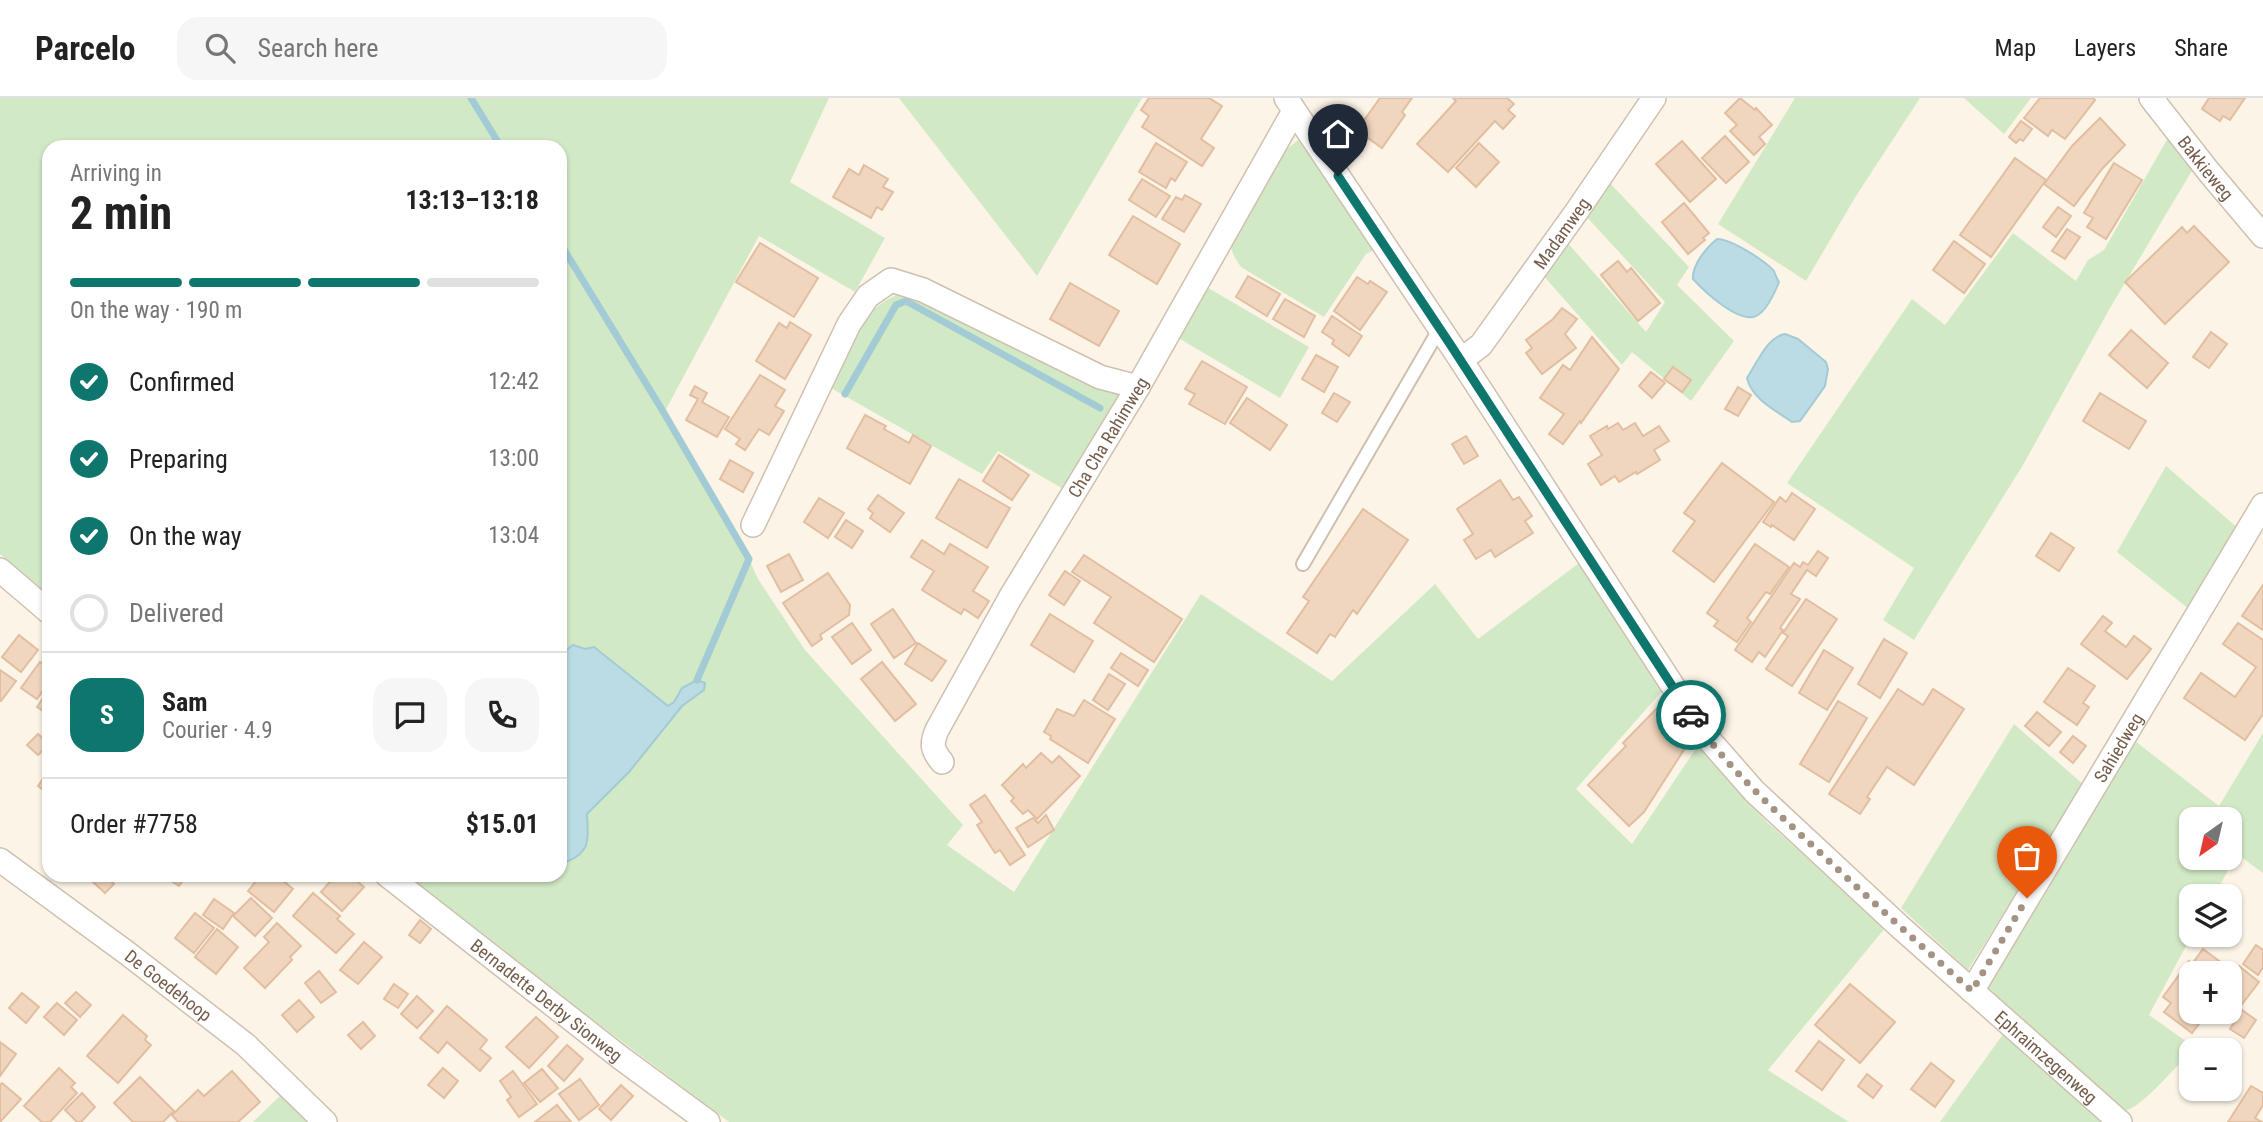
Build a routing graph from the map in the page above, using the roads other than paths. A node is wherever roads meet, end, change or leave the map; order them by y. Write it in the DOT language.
graph roads {
  1 [pos="1654,98"];
  2 [pos="2151,98"];
  3 [pos="1290,104"];
  4 [pos="2263,236"];
  5 [pos="1440,328"];
  6 [pos="1461,360"];
  7 [pos="1138,387"];
  8 [pos="2263,505"];
  9 [pos="753,525"];
  10 [pos="1303,564"];
  11 [pos="0,570"];
  12 [pos="42,606"];
  13 [pos="942,762"];
  14 [pos="0,860"];
  15 [pos="396,882"];
  16 [pos="1972,991"];
  17 [pos="325,1122"];
  18 [pos="708,1122"];
  19 [pos="2120,1122"];
  1 -- 6 [label="street, Madamweg"];
  2 -- 4 [label="street, Bakkieweg"];
  3 -- 5 [label="street, Ephraimzegenweg"];
  3 -- 7 [label="street, Cha Cha Rahimweg"];
  5 -- 6 [label="street, Ephraimzegenweg"];
  5 -- 10 [label="lane"];
  6 -- 16 [label="street, Ephraimzegenweg"];
  7 -- 9 [label="street"];
  7 -- 13 [label="street, Cha Cha Rahimweg"];
  8 -- 16 [label="street, Sahiedweg"];
  11 -- 12 [label="street"];
  14 -- 17 [label="street, De Goedehoop"];
  15 -- 18 [label="street, Bernadette Derby Sionweg"];
  16 -- 19 [label="street, Ephraimzegenweg"];
}
